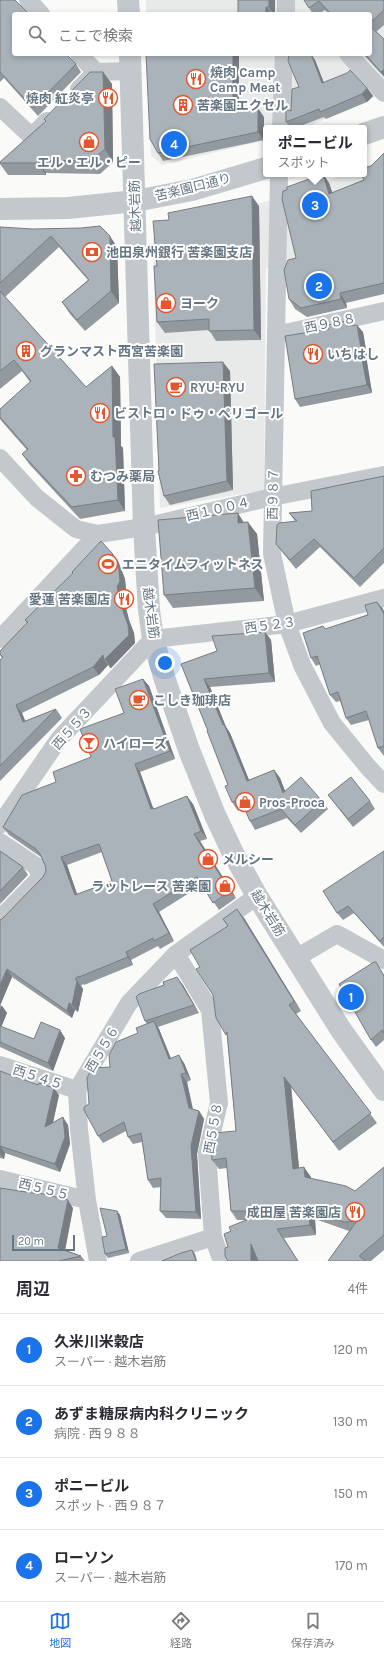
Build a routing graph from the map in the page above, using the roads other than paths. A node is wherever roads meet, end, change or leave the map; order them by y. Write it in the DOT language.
graph roads {
  1 [pos="28,0"];
  2 [pos="128,0"];
  3 [pos="286,0"];
  4 [pos="39,12"];
  5 [pos="129,12"];
  6 [pos="286,12"];
  7 [pos="81,56"];
  8 [pos="284,56"];
  9 [pos="350,56"];
  10 [pos="131,62"];
  11 [pos="96,72"];
  12 [pos="384,93"];
  13 [pos="0,107"];
  14 [pos="281,125"];
  15 [pos="384,127"];
  16 [pos="367,133"];
  17 [pos="263,169"];
  18 [pos="279,177"];
  19 [pos="135,200"];
  20 [pos="0,209"];
  21 [pos="384,311"];
  22 [pos="276,335"];
  23 [pos="0,458"];
  24 [pos="384,474"];
  25 [pos="272,497"];
  26 [pos="144,527"];
  27 [pos="98,534"];
  28 [pos="384,598"];
  29 [pos="286,624"];
  30 [pos="153,638"];
  31 [pos="0,639"];
  32 [pos="383,781"];
  33 [pos="0,825"];
  34 [pos="0,842"];
  35 [pos="257,896"];
  36 [pos="0,919"];
  37 [pos="176,954"];
  38 [pos="296,958"];
  39 [pos="384,960"];
  40 [pos="0,1065"];
  41 [pos="77,1090"];
  42 [pos="384,1090"];
  43 [pos="0,1179"];
  44 [pos="87,1200"];
  45 [pos="213,1237"];
  46 [pos="98,1261"];
  47 [pos="139,1261"];
  48 [pos="222,1261"];
  1 -- 4 [label="street"];
  2 -- 5 [label="street"];
  3 -- 6 [label="street"];
  7 -- 11 [label="street"];
  8 -- 14 [label="street"];
  9 -- 12 [label="street"];
  10 -- 11 [label="street"];
  10 -- 19 [label="street, 越木岩筋"];
  11 -- 13 [label="street"];
  15 -- 16 [label="street"];
  17 -- 19 [label="street, 苦楽園口通り"];
  18 -- 22 [label="street, 西９８７"];
  19 -- 20 [label="street, 苦楽園口通り"];
  19 -- 26 [label="street, 越木岩筋"];
  21 -- 22 [label="street, 西９８８"];
  22 -- 25 [label="street, 西９８７"];
  23 -- 27 [label="street"];
  24 -- 25 [label="street, 西１００４"];
  25 -- 26 [label="street, 西１００４"];
  25 -- 29 [label="street, 西９８７"];
  26 -- 27 [label="street, 西１００４"];
  26 -- 30 [label="street, 越木岩筋"];
  27 -- 31 [label="street"];
  28 -- 29 [label="street, 西５２３"];
  29 -- 30 [label="street, 西５２３"];
  29 -- 32 [label="street, 西９８７"];
  30 -- 33 [label="street, 西５５３"];
  30 -- 35 [label="street, 越木岩筋"];
  34 -- 36 [label="street"];
  35 -- 37 [label="street, 西５５６"];
  35 -- 38 [label="street, 越木岩筋"];
  37 -- 41 [label="street, 西５５６"];
  37 -- 45 [label="street, 西５５８"];
  38 -- 39 [label="street"];
  38 -- 42 [label="street, 越木岩筋"];
  40 -- 41 [label="street, 西５４５"];
  41 -- 44 [label="street"];
  43 -- 44 [label="street, 西５５５"];
  44 -- 46 [label="street"];
  45 -- 47 [label="street"];
  45 -- 48 [label="street, 西５５８"];
}
